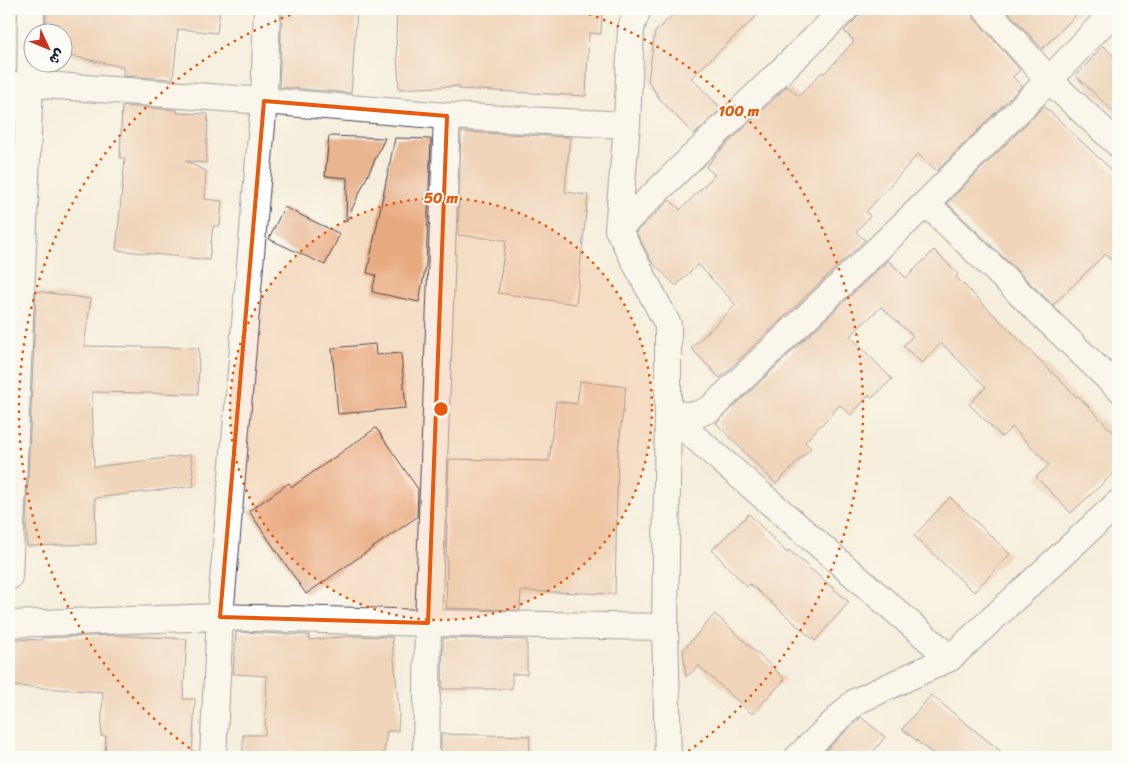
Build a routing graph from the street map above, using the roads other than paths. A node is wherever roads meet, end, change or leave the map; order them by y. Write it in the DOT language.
graph roads {
  1 [pos="31,9"];
  2 [pos="267,9"];
  3 [pos="651,9"];
  4 [pos="845,9"];
  5 [pos="986,9"];
  6 [pos="1116,9"];
  7 [pos="634,18"];
  8 [pos="1049,80"];
  9 [pos="20,85"];
  10 [pos="264,101"];
  11 [pos="447,116"];
  12 [pos="627,124"];
  13 [pos="1118,144"];
  14 [pos="926,203"];
  15 [pos="618,229"];
  16 [pos="1118,388"];
  17 [pos="668,414"];
  18 [pos="1118,503"];
  19 [pos="9,577"];
  20 [pos="220,617"];
  21 [pos="428,623"];
  22 [pos="9,624"];
  23 [pos="665,627"];
  24 [pos="950,658"];
  25 [pos="213,757"];
  26 [pos="426,757"];
  27 [pos="668,757"];
  28 [pos="798,757"];
  1 -- 9 [label="street"];
  2 -- 10 [label="street"];
  3 -- 7 [label="street"];
  4 -- 15 [label="street"];
  5 -- 8 [label="street"];
  6 -- 8 [label="street"];
  7 -- 12 [label="street"];
  8 -- 13 [label="street"];
  8 -- 14 [label="street"];
  9 -- 10 [label="street"];
  9 -- 19 [label="street"];
  10 -- 11 [label="street"];
  10 -- 20 [label="street"];
  11 -- 12 [label="street"];
  11 -- 21 [label="street"];
  12 -- 15 [label="street"];
  14 -- 16 [label="street"];
  14 -- 17 [label="street"];
  15 -- 17 [label="street"];
  17 -- 23 [label="street"];
  17 -- 24 [label="street"];
  18 -- 24 [label="street"];
  20 -- 21 [label="street"];
  20 -- 22 [label="street"];
  20 -- 25 [label="street"];
  21 -- 23 [label="street"];
  21 -- 26 [label="street"];
  23 -- 27 [label="street"];
  24 -- 28 [label="street"];
}
